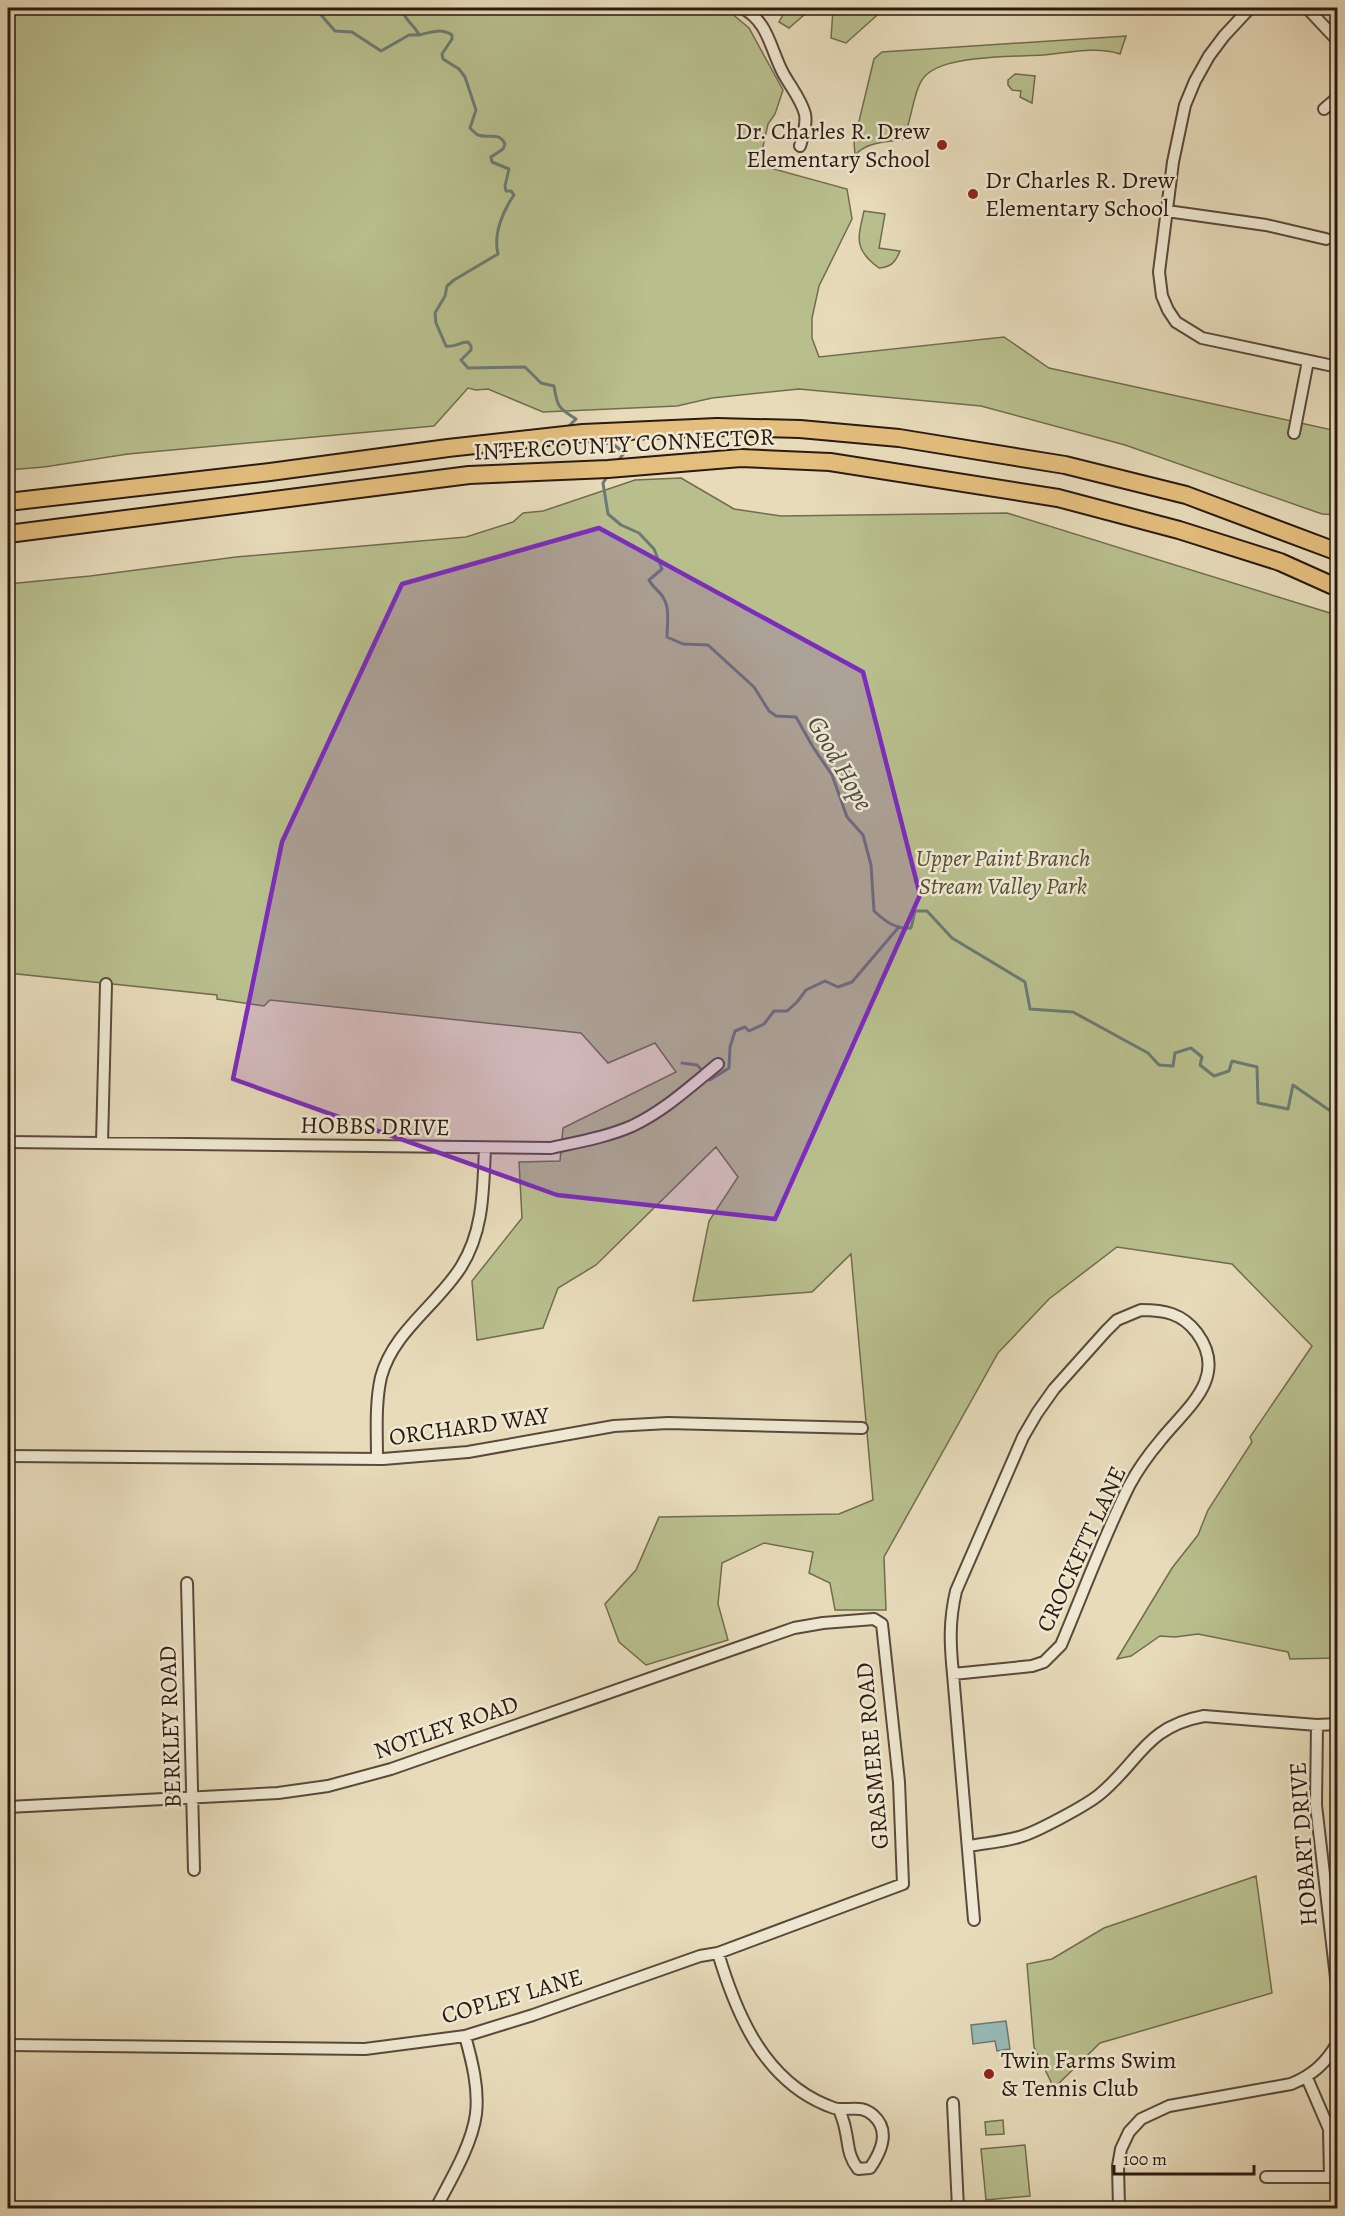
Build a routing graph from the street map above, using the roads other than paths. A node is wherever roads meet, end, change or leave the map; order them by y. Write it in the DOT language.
graph roads {
  1 [pos="742,8"];
  2 [pos="1250,8"];
  3 [pos="1307,8"];
  4 [pos="1338,41"];
  5 [pos="1338,97"];
  6 [pos="1324,109"];
  7 [pos="800,146"];
  8 [pos="1167,211"];
  9 [pos="1326,239"];
  10 [pos="1308,361"];
  11 [pos="1338,367"];
  12 [pos="1294,433"];
  13 [pos="8,495"];
  14 [pos="58,496"];
  15 [pos="8,502"];
  16 [pos="8,534"];
  17 [pos="1338,552"];
  18 [pos="1338,588"];
  19 [pos="106,984"];
  20 [pos="718,1064"];
  21 [pos="8,1142"];
  22 [pos="102,1143"];
  23 [pos="485,1148"];
  24 [pos="862,1428"];
  25 [pos="8,1456"];
  26 [pos="377,1459"];
  27 [pos="187,1583"];
  28 [pos="882,1624"];
  29 [pos="953,1674"];
  30 [pos="1317,1725"];
  31 [pos="1338,1725"];
  32 [pos="194,1798"];
  33 [pos="8,1808"];
  34 [pos="969,1846"];
  35 [pos="194,1870"];
  36 [pos="903,1884"];
  37 [pos="974,1920"];
  38 [pos="718,1953"];
  39 [pos="1338,1995"];
  40 [pos="465,2036"];
  41 [pos="1338,2042"];
  42 [pos="8,2045"];
  43 [pos="1307,2078"];
  44 [pos="953,2103"];
  45 [pos="839,2109"];
  46 [pos="1266,2177"];
  47 [pos="1334,2177"];
  48 [pos="436,2208"];
  49 [pos="958,2208"];
  50 [pos="1119,2208"];
  1 -- 7 [label="street"];
  2 -- 8 [label="street"];
  3 -- 4 [label="street"];
  5 -- 6 [label="street"];
  8 -- 9 [label="street"];
  8 -- 10 [label="street"];
  10 -- 11 [label="street"];
  10 -- 12 [label="street"];
  13 -- 14 [label="highway"];
  14 -- 15 [label="highway, INTERCOUNTY CONNECTOR"];
  14 -- 17 [label="highway, INTERCOUNTY CONNECTOR"];
  16 -- 18 [label="highway, INTERCOUNTY CONNECTOR"];
  19 -- 22 [label="street"];
  20 -- 23 [label="street, HOBBS DRIVE"];
  21 -- 22 [label="street, HOBBS DRIVE"];
  22 -- 23 [label="street, HOBBS DRIVE"];
  23 -- 26 [label="street"];
  24 -- 26 [label="street, ORCHARD WAY"];
  25 -- 26 [label="street, ORCHARD WAY"];
  27 -- 32 [label="street, BERKLEY ROAD"];
  28 -- 32 [label="street, NOTLEY ROAD"];
  28 -- 36 [label="street, GRASMERE ROAD"];
  29 -- 29 [label="street, CROCKETT LANE"];
  29 -- 34 [label="street, CROCKETT LANE"];
  30 -- 31 [label="street"];
  30 -- 34 [label="street"];
  30 -- 39 [label="street, HOBART DRIVE"];
  32 -- 33 [label="street, NOTLEY ROAD"];
  32 -- 35 [label="street, BERKLEY ROAD"];
  34 -- 37 [label="street, CROCKETT LANE"];
  36 -- 38 [label="street, COPLEY LANE"];
  38 -- 40 [label="street, COPLEY LANE"];
  38 -- 45 [label="street"];
  40 -- 42 [label="street, COPLEY LANE"];
  40 -- 48 [label="street"];
  41 -- 43 [label="street"];
  43 -- 47 [label="street"];
  43 -- 50 [label="street"];
  44 -- 49 [label="street"];
  45 -- 45 [label="street"];
  46 -- 47 [label="street"];
}
